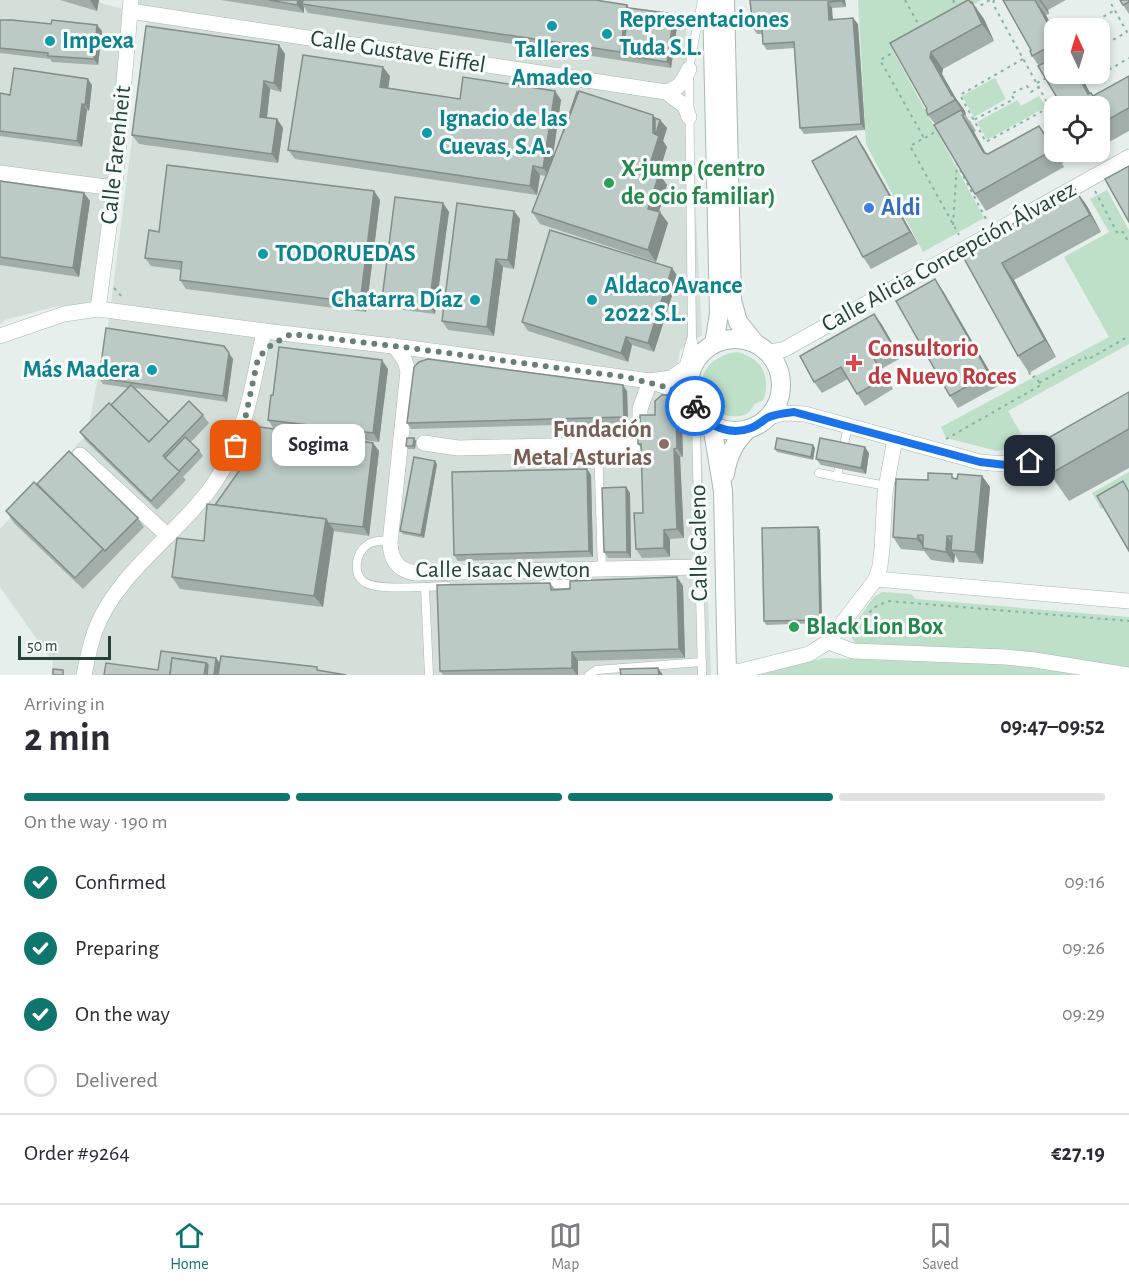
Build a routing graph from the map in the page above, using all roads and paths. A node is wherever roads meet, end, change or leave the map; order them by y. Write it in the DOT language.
graph roads {
  1 [pos="702,0"];
  2 [pos="712,0"];
  3 [pos="725,0"];
  4 [pos="905,0"];
  5 [pos="953,0"];
  6 [pos="1109,0"];
  7 [pos="992,1"];
  8 [pos="130,5"];
  9 [pos="957,8"];
  10 [pos="1115,10"];
  11 [pos="971,11"];
  12 [pos="1101,18"];
  13 [pos="1128,34"];
  14 [pos="925,35"];
  15 [pos="1110,42"];
  16 [pos="898,50"];
  17 [pos="1129,58"];
  18 [pos="1023,59"];
  19 [pos="689,69"];
  20 [pos="1110,69"];
  21 [pos="1044,79"];
  22 [pos="1037,83"];
  23 [pos="1039,87"];
  24 [pos="666,92"];
  25 [pos="1044,96"];
  26 [pos="1044,110"];
  27 [pos="689,117"];
  28 [pos="974,120"];
  29 [pos="966,124"];
  30 [pos="924,138"];
  31 [pos="942,138"];
  32 [pos="1129,157"];
  33 [pos="1081,162"];
  34 [pos="1083,165"];
  35 [pos="0,173"];
  36 [pos="114,188"];
  37 [pos="1095,191"];
  38 [pos="986,219"];
  39 [pos="953,225"];
  40 [pos="959,235"];
  41 [pos="1129,243"];
  42 [pos="114,286"];
  43 [pos="126,301"];
  44 [pos="98,309"];
  45 [pos="226,326"];
  46 [pos="264,331"];
  47 [pos="291,334"];
  48 [pos="0,336"];
  49 [pos="1129,336"];
  50 [pos="692,338"];
  51 [pos="714,344"];
  52 [pos="395,346"];
  53 [pos="761,347"];
  54 [pos="429,350"];
  55 [pos="258,358"];
  56 [pos="692,363"];
  57 [pos="408,372"];
  58 [pos="1029,373"];
  59 [pos="650,381"];
  60 [pos="1039,383"];
  61 [pos="694,405"];
  62 [pos="769,417"];
  63 [pos="712,425"];
  64 [pos="848,426"];
  65 [pos="748,429"];
  66 [pos="896,439"];
  67 [pos="941,442"];
  68 [pos="1068,443"];
  69 [pos="424,444"];
  70 [pos="598,445"];
  71 [pos="80,455"];
  72 [pos="819,473"];
  73 [pos="837,477"];
  74 [pos="886,486"];
  75 [pos="723,491"];
  76 [pos="168,536"];
  77 [pos="390,540"];
  78 [pos="700,567"];
  79 [pos="602,569"];
  80 [pos="676,578"];
  81 [pos="876,579"];
  82 [pos="586,584"];
  83 [pos="529,585"];
  84 [pos="460,586"];
  85 [pos="425,587"];
  86 [pos="1129,601"];
  87 [pos="1129,621"];
  88 [pos="835,645"];
  89 [pos="702,662"];
  90 [pos="727,674"];
  91 [pos="84,675"];
  92 [pos="429,675"];
  93 [pos="590,675"];
  94 [pos="702,675"];
  95 [pos="1129,675"];
  1 -- 19 [label="lane"];
  2 -- 51 [label="street"];
  3 -- 53 [label="street"];
  4 -- 14 [label="path"];
  5 -- 9 [label="path"];
  6 -- 10 [label="path"];
  7 -- 11 [label="path"];
  7 -- 18 [label="path"];
  8 -- 24 [label="street, Calle Gustave Eiffel"];
  8 -- 36 [label="street, Calle Farenheit"];
  10 -- 12 [label="path"];
  10 -- 13 [label="path"];
  13 -- 15 [label="path"];
  16 -- 30 [label="path"];
  17 -- 20 [label="path"];
  18 -- 22 [label="path"];
  18 -- 28 [label="path"];
  19 -- 24 [label="street"];
  19 -- 27 [label="lane"];
  21 -- 22 [label="path"];
  22 -- 23 [label="path"];
  23 -- 25 [label="path"];
  23 -- 28 [label="path"];
  24 -- 27 [label="street"];
  26 -- 28 [label="path"];
  27 -- 50 [label="lane"];
  28 -- 29 [label="path"];
  30 -- 31 [label="path"];
  30 -- 39 [label="path"];
  32 -- 53 [label="street, Calle Alicia Concepción Álvarez"];
  33 -- 34 [label="path"];
  35 -- 36 [label="street"];
  36 -- 44 [label="street, Calle Farenheit"];
  37 -- 41 [label="path"];
  38 -- 39 [label="path"];
  39 -- 40 [label="path"];
  42 -- 43 [label="path"];
  44 -- 45 [label="street"];
  44 -- 48 [label="street"];
  45 -- 46 [label="street"];
  45 -- 55 [label="street"];
  46 -- 47 [label="street"];
  46 -- 55 [label="street"];
  47 -- 52 [label="street"];
  47 -- 55 [label="street"];
  49 -- 60 [label="path"];
  50 -- 56 [label="lane"];
  50 -- 56 [label="lane"];
  51 -- 53 [label="street"];
  51 -- 56 [label="street"];
  52 -- 54 [label="street"];
  52 -- 57 [label="street"];
  53 -- 62 [label="street"];
  54 -- 57 [label="street"];
  54 -- 59 [label="street"];
  55 -- 76 [label="street"];
  56 -- 59 [label="street"];
  56 -- 61 [label="street"];
  57 -- 77 [label="street, Calle Isaac Newton"];
  58 -- 60 [label="path"];
  59 -- 61 [label="street"];
  59 -- 70 [label="street"];
  60 -- 67 [label="path"];
  61 -- 63 [label="street"];
  61 -- 78 [label="lane, Calle Galeno"];
  62 -- 64 [label="street"];
  62 -- 65 [label="street"];
  63 -- 65 [label="street"];
  63 -- 75 [label="street"];
  64 -- 66 [label="street"];
  64 -- 73 [label="lane"];
  65 -- 75 [label="street"];
  66 -- 68 [label="street"];
  66 -- 74 [label="street"];
  69 -- 70 [label="street"];
  70 -- 79 [label="lane"];
  71 -- 76 [label="street"];
  72 -- 73 [label="lane"];
  73 -- 74 [label="lane"];
  74 -- 81 [label="street"];
  75 -- 90 [label="street"];
  76 -- 91 [label="street"];
  77 -- 79 [label="street, Calle Isaac Newton"];
  77 -- 85 [label="lane"];
  78 -- 79 [label="street, Calle Isaac Newton"];
  78 -- 80 [label="lane"];
  78 -- 89 [label="lane, Calle Galeno"];
  81 -- 86 [label="street"];
  81 -- 88 [label="street"];
  82 -- 83 [label="lane"];
  84 -- 85 [label="lane"];
  85 -- 92 [label="lane"];
  87 -- 88 [label="path"];
  88 -- 90 [label="street"];
  88 -- 95 [label="street"];
  89 -- 93 [label="lane"];
  89 -- 94 [label="lane, Calle Galeno"];
}
